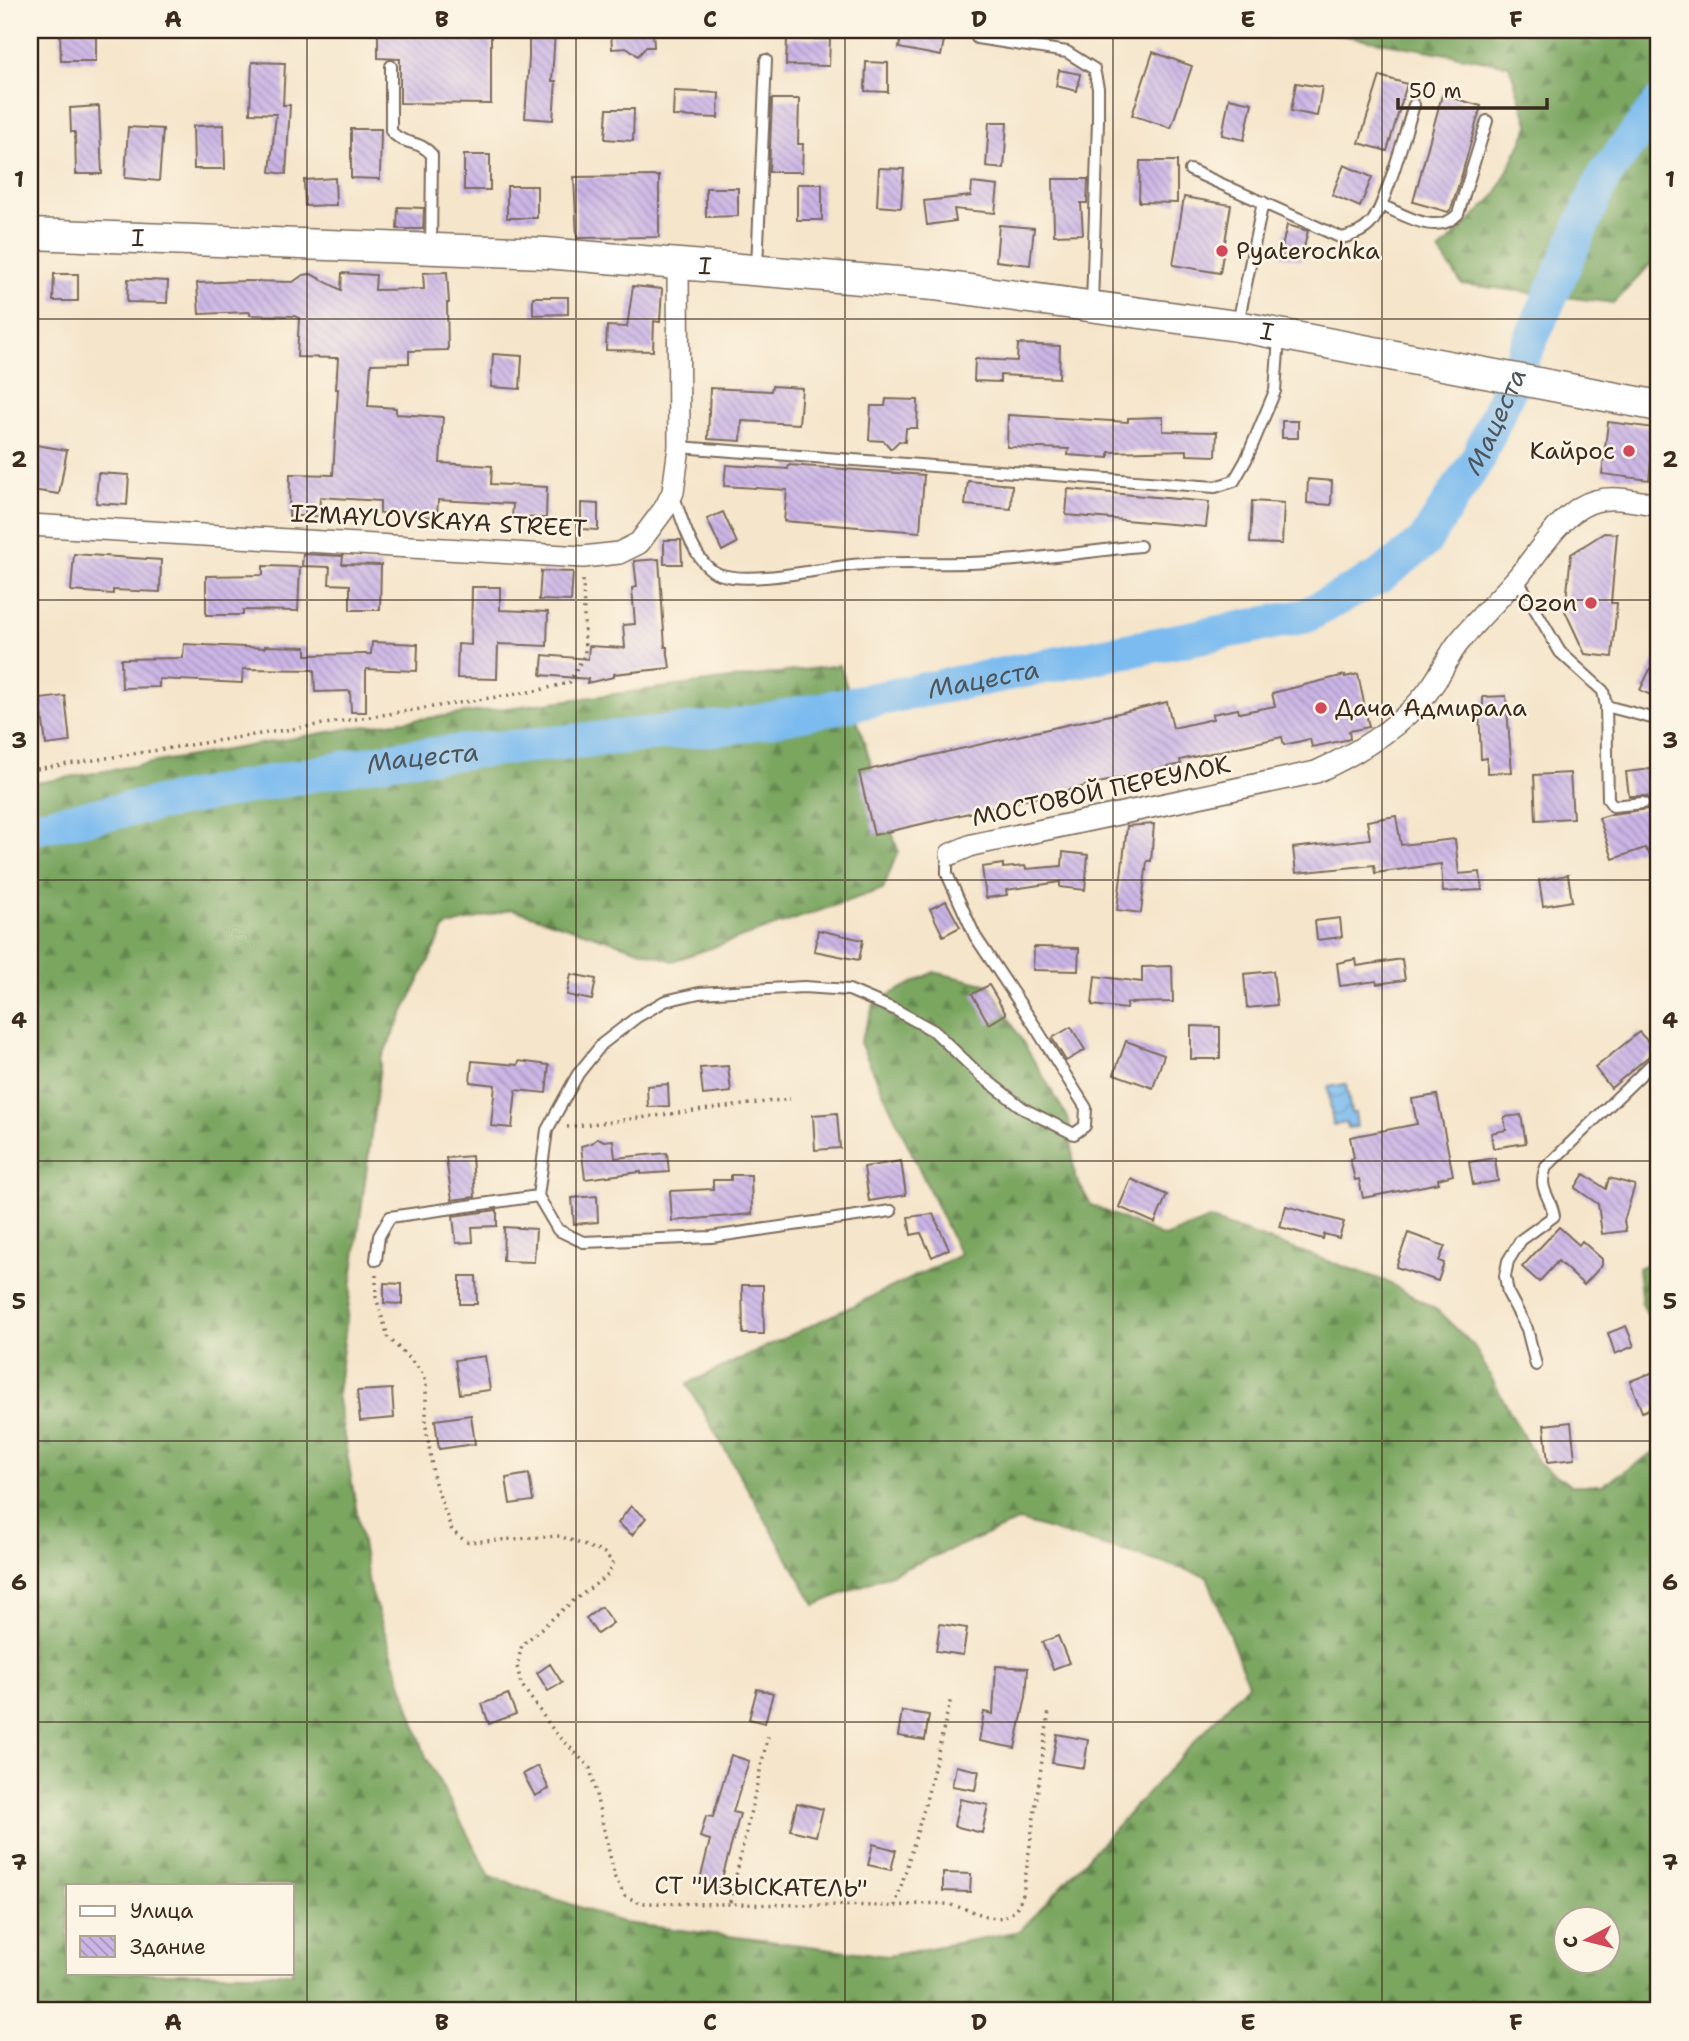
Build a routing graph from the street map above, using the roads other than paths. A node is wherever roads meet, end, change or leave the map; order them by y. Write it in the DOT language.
graph roads {
  1 [pos="977,38"];
  2 [pos="766,60"];
  3 [pos="391,66"];
  4 [pos="1414,104"];
  5 [pos="1487,121"];
  6 [pos="1190,170"];
  7 [pos="1263,202"];
  8 [pos="1381,205"];
  9 [pos="30,234"];
  10 [pos="431,248"];
  11 [pos="678,265"];
  12 [pos="757,270"];
  13 [pos="1091,305"];
  14 [pos="1237,326"];
  15 [pos="1280,335"];
  16 [pos="1658,415"];
  17 [pos="679,447"];
  18 [pos="673,492"];
  19 [pos="1659,505"];
  20 [pos="30,525"];
  21 [pos="1140,546"];
  22 [pos="1517,578"];
  23 [pos="1606,706"];
  24 [pos="1659,720"];
  25 [pos="1643,803"];
  26 [pos="951,854"];
  27 [pos="1659,1057"];
  28 [pos="538,1196"];
  29 [pos="891,1211"];
  30 [pos="376,1260"];
  31 [pos="1536,1365"];
  1 -- 13 [label="lane"];
  2 -- 12 [label="lane"];
  3 -- 10 [label="lane"];
  4 -- 8 [label="lane"];
  5 -- 8 [label="lane"];
  6 -- 7 [label="lane"];
  7 -- 8 [label="lane"];
  7 -- 14 [label="lane"];
  9 -- 10 [label="street, I"];
  10 -- 11 [label="street, I"];
  11 -- 12 [label="street, I"];
  11 -- 17 [label="street, IZMAYLOVSKAYA STREET"];
  12 -- 13 [label="street, I"];
  13 -- 14 [label="street, I"];
  14 -- 15 [label="street, I"];
  15 -- 16 [label="street, I"];
  15 -- 17 [label="lane"];
  17 -- 18 [label="street, IZMAYLOVSKAYA STREET"];
  18 -- 20 [label="street, IZMAYLOVSKAYA STREET"];
  18 -- 21 [label="lane"];
  19 -- 22 [label="street, МОСТОВОЙ ПЕРЕУЛОК"];
  22 -- 23 [label="lane"];
  22 -- 26 [label="street, МОСТОВОЙ ПЕРЕУЛОК"];
  23 -- 24 [label="lane"];
  23 -- 25 [label="lane"];
  26 -- 28 [label="lane, МОСТОВОЙ ПЕРЕУЛОК"];
  27 -- 31 [label="lane"];
  28 -- 29 [label="lane"];
  28 -- 30 [label="lane"];
}
